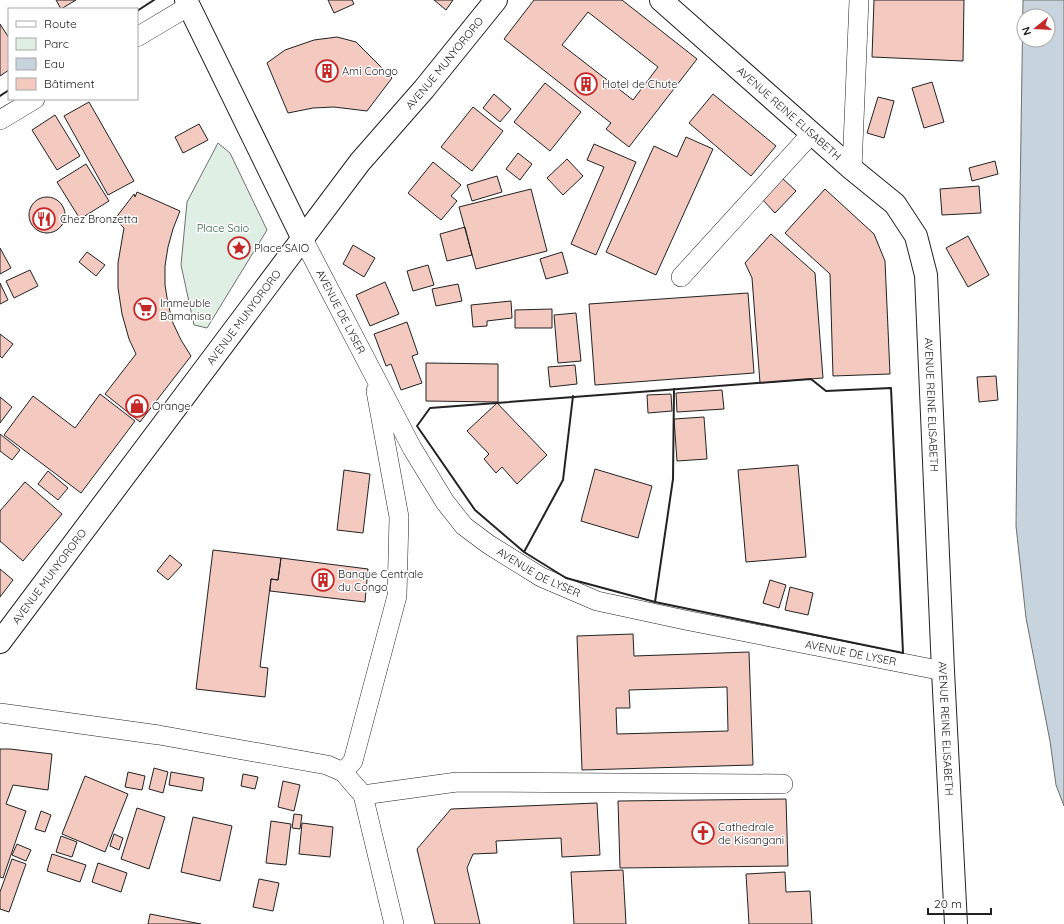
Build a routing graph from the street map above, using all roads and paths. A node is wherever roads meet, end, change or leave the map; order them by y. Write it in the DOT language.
graph roads {
  1 [pos="496,0"];
  2 [pos="661,0"];
  3 [pos="859,0"];
  4 [pos="188,3"];
  5 [pos="138,36"];
  6 [pos="33,100"];
  7 [pos="0,120"];
  8 [pos="812,132"];
  9 [pos="852,169"];
  10 [pos="303,239"];
  11 [pos="681,277"];
  12 [pos="373,373"];
  13 [pos="0,642"];
  14 [pos="943,671"];
  15 [pos="0,713"];
  16 [pos="343,772"];
  17 [pos="783,784"];
  18 [pos="363,795"];
  19 [pos="394,924"];
  20 [pos="956,924"];
  1 -- 10 [label="main road, AVENUE MUNYORORO"];
  2 -- 8 [label="main road, AVENUE REINE ELISABETH"];
  3 -- 9 [label="street"];
  4 -- 5 [label="street"];
  4 -- 10 [label="main road"];
  6 -- 7 [label="street"];
  8 -- 9 [label="main road, AVENUE REINE ELISABETH"];
  8 -- 11 [label="street"];
  9 -- 14 [label="main road, AVENUE REINE ELISABETH"];
  10 -- 12 [label="street, AVENUE DE LYSER"];
  10 -- 13 [label="main road, AVENUE MUNYORORO"];
  12 -- 14 [label="street, AVENUE DE LYSER"];
  12 -- 16 [label="street"];
  14 -- 20 [label="main road, AVENUE REINE ELISABETH"];
  15 -- 16 [label="street"];
  16 -- 18 [label="street"];
  17 -- 18 [label="street"];
  18 -- 19 [label="street"];
}
